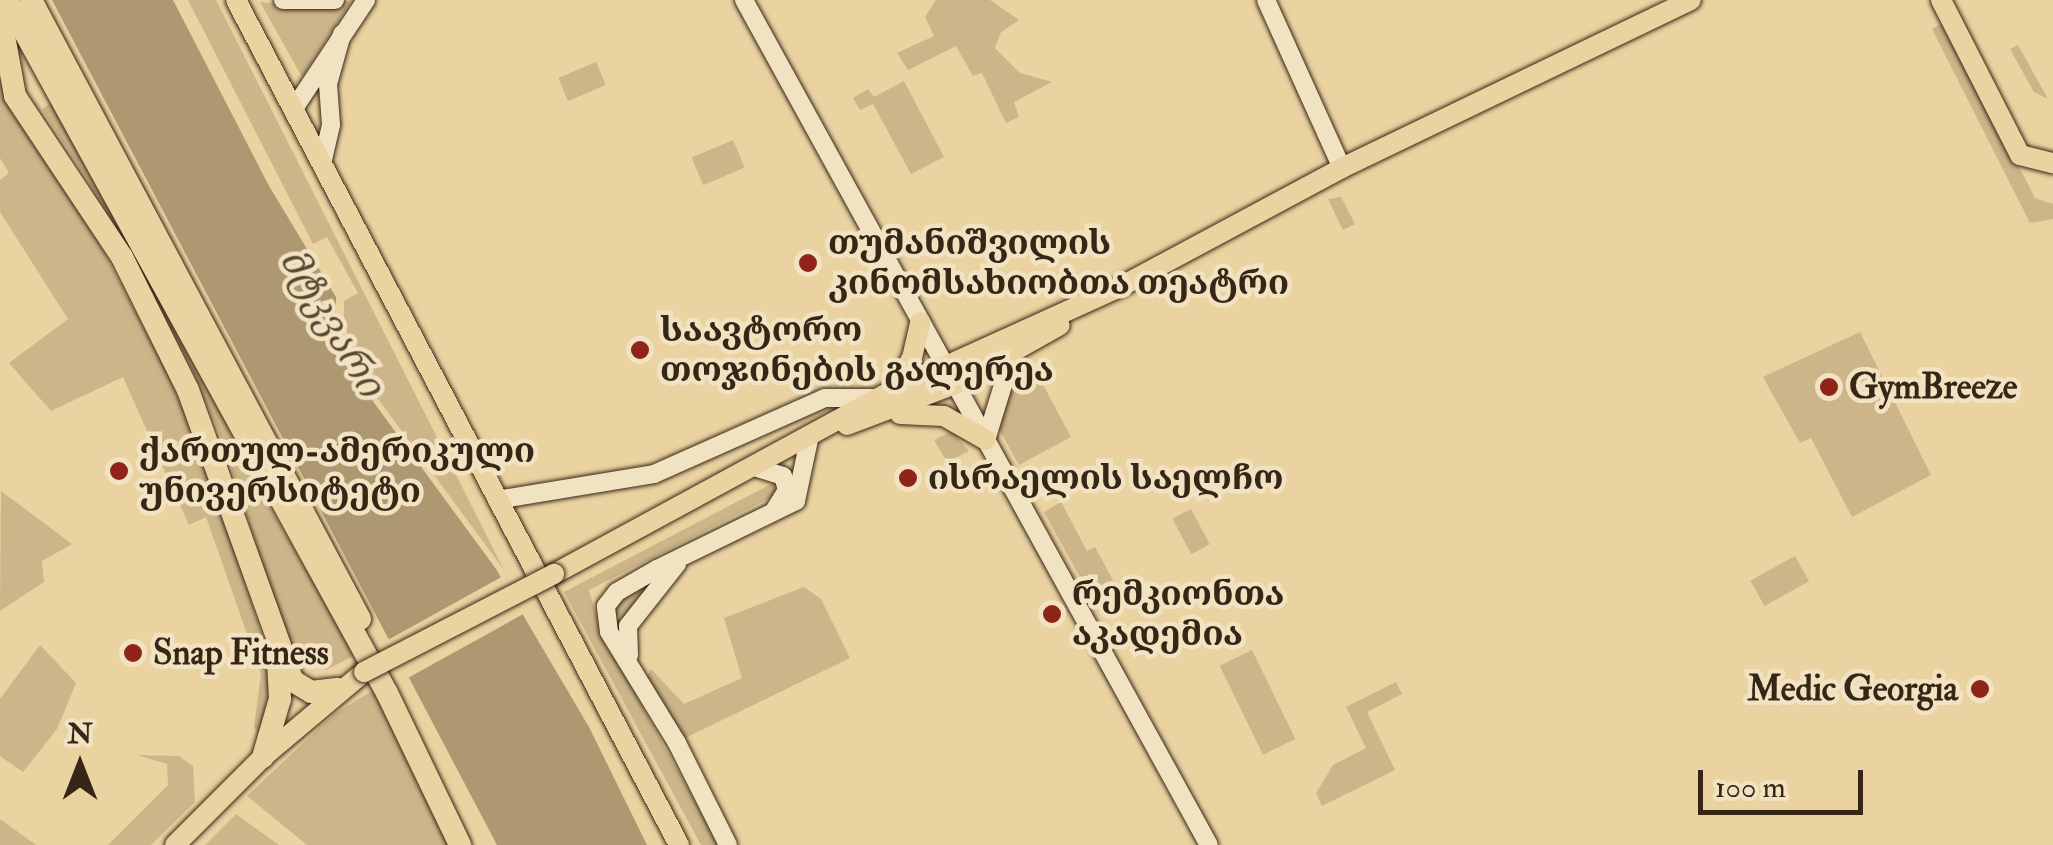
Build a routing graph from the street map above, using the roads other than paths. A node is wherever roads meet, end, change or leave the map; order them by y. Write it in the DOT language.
graph roads {
  1 [pos="7,0"];
  2 [pos="23,0"];
  3 [pos="31,0"];
  4 [pos="236,0"];
  5 [pos="283,0"];
  6 [pos="335,0"];
  7 [pos="366,0"];
  8 [pos="744,0"];
  9 [pos="1266,0"];
  10 [pos="1691,0"];
  11 [pos="1941,0"];
  12 [pos="0,14"];
  13 [pos="23,26"];
  14 [pos="320,81"];
  15 [pos="60,95"];
  16 [pos="293,110"];
  17 [pos="36,121"];
  18 [pos="322,164"];
  19 [pos="2053,164"];
  20 [pos="1342,168"];
  21 [pos="1120,287"];
  22 [pos="920,322"];
  23 [pos="1012,356"];
  24 [pos="949,374"];
  25 [pos="883,402"];
  26 [pos="809,440"];
  27 [pos="986,440"];
  28 [pos="754,467"];
  29 [pos="497,500"];
  30 [pos="774,512"];
  31 [pos="686,554"];
  32 [pos="606,610"];
  33 [pos="628,626"];
  34 [pos="276,643"];
  35 [pos="632,666"];
  36 [pos="337,690"];
  37 [pos="263,756"];
  38 [pos="174,845"];
  39 [pos="460,845"];
  40 [pos="474,845"];
  41 [pos="679,845"];
  42 [pos="728,845"];
  43 [pos="1209,845"];
  1 -- 13 [label="highway"];
  2 -- 13 [label="highway"];
  3 -- 40 [label="highway"];
  4 -- 16 [label="main road"];
  5 -- 6 [label="main road"];
  7 -- 14 [label="main road"];
  8 -- 22 [label="main road"];
  9 -- 20 [label="main road"];
  10 -- 20 [label="main road"];
  11 -- 19 [label="main road"];
  12 -- 17 [label="highway"];
  13 -- 15 [label="highway"];
  13 -- 17 [label="highway"];
  14 -- 16 [label="main road"];
  14 -- 18 [label="main road"];
  15 -- 17 [label="highway"];
  15 -- 39 [label="highway"];
  16 -- 18 [label="main road"];
  17 -- 34 [label="highway"];
  18 -- 29 [label="main road"];
  20 -- 21 [label="main road"];
  21 -- 23 [label="main road"];
  21 -- 24 [label="main road"];
  22 -- 24 [label="main road"];
  22 -- 25 [label="main road"];
  23 -- 24 [label="main road"];
  23 -- 27 [label="main road"];
  24 -- 25 [label="main road"];
  24 -- 25 [label="main road"];
  24 -- 27 [label="main road"];
  25 -- 26 [label="main road"];
  25 -- 27 [label="main road"];
  25 -- 29 [label="main road"];
  26 -- 28 [label="main road"];
  26 -- 30 [label="main road"];
  27 -- 43 [label="main road"];
  28 -- 30 [label="main road"];
  28 -- 36 [label="main road, bridge"];
  29 -- 41 [label="main road"];
  30 -- 31 [label="main road"];
  31 -- 32 [label="main road"];
  31 -- 33 [label="main road"];
  32 -- 33 [label="main road"];
  32 -- 35 [label="main road"];
  33 -- 35 [label="main road"];
  34 -- 36 [label="highway"];
  34 -- 37 [label="highway"];
  35 -- 42 [label="main road"];
  36 -- 37 [label="main road"];
  37 -- 38 [label="main road"];
}
